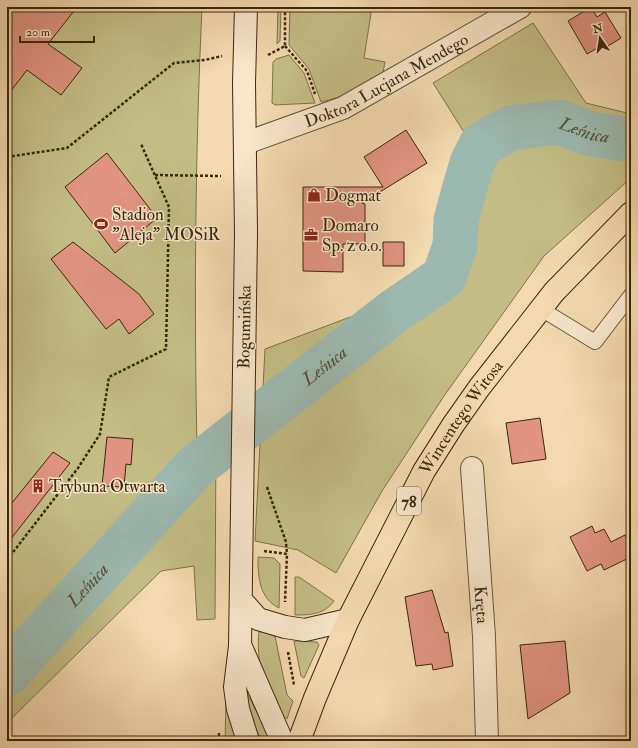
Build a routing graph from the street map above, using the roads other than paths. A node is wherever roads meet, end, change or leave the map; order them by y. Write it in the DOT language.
graph roads {
  1 [pos="246,7"];
  2 [pos="520,7"];
  3 [pos="246,143"];
  4 [pos="631,213"];
  5 [pos="631,295"];
  6 [pos="541,308"];
  7 [pos="472,468"];
  8 [pos="241,600"];
  9 [pos="348,620"];
  10 [pos="240,646"];
  11 [pos="248,741"];
  12 [pos="282,741"];
  13 [pos="299,741"];
  14 [pos="487,741"];
  1 -- 3 [label="street, Bogumińska"];
  2 -- 3 [label="street, Doktora Lucjana Mendego"];
  3 -- 8 [label="street, Bogumińska"];
  4 -- 6 [label="main road, Wincentego Witosa / 78"];
  5 -- 6 [label="lane"];
  6 -- 9 [label="main road, Wincentego Witosa / 78"];
  7 -- 14 [label="street, Kręta"];
  8 -- 9 [label="street"];
  8 -- 10 [label="street, Bogumińska"];
  9 -- 13 [label="main road, Wincentego Witosa / 78"];
  10 -- 11 [label="street, Bogumińska"];
  10 -- 12 [label="street, Bogumińska"];
}
